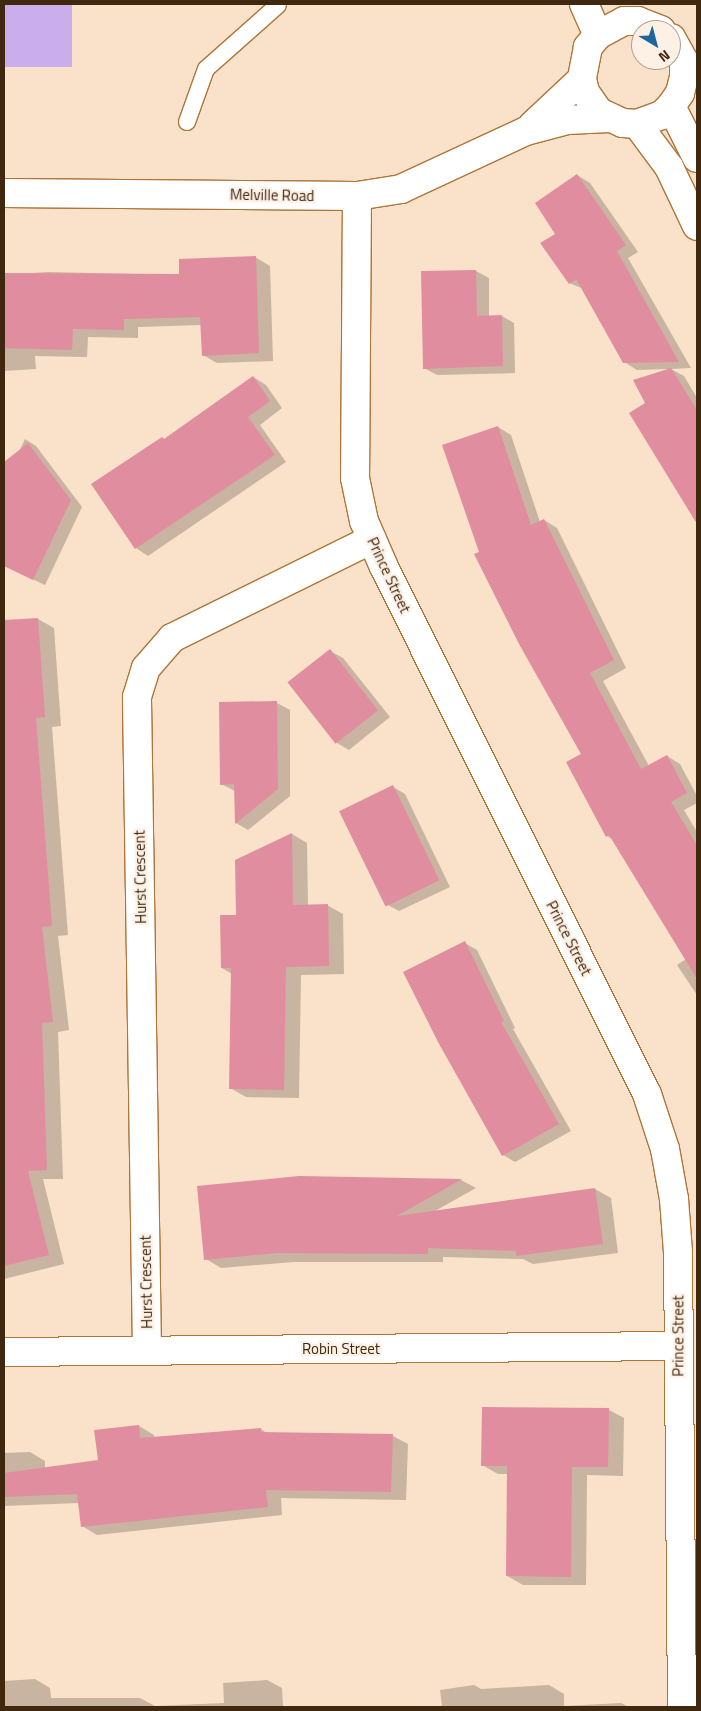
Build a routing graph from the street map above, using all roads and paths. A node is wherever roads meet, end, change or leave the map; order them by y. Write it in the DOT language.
graph roads {
  1 [pos="584,4"];
  2 [pos="278,5"];
  3 [pos="642,18"];
  4 [pos="598,35"];
  5 [pos="681,56"];
  6 [pos="582,79"];
  7 [pos="671,106"];
  8 [pos="610,118"];
  9 [pos="187,122"];
  10 [pos="637,124"];
  11 [pos="526,131"];
  12 [pos="697,158"];
  13 [pos="4,193"];
  14 [pos="357,196"];
  15 [pos="697,226"];
  16 [pos="372,539"];
  17 [pos="678,1346"];
  18 [pos="147,1351"];
  19 [pos="4,1352"];
  20 [pos="682,1707"];
  1 -- 4 [label="street"];
  2 -- 9 [label="lane"];
  3 -- 4 [label="street"];
  4 -- 6 [label="street"];
  5 -- 7 [label="street"];
  6 -- 8 [label="street"];
  6 -- 11 [label="street, Melville Road"];
  7 -- 10 [label="street"];
  7 -- 12 [label="street"];
  8 -- 10 [label="street"];
  8 -- 11 [label="street, Melville Road"];
  10 -- 15 [label="street"];
  11 -- 14 [label="street, Melville Road"];
  13 -- 14 [label="street, Melville Road"];
  14 -- 16 [label="street, Prince Street"];
  16 -- 17 [label="street, Prince Street"];
  16 -- 18 [label="street, Hurst Crescent"];
  17 -- 18 [label="street, Robin Street"];
  17 -- 20 [label="street, Prince Street"];
  18 -- 19 [label="street, Robin Street"];
}
